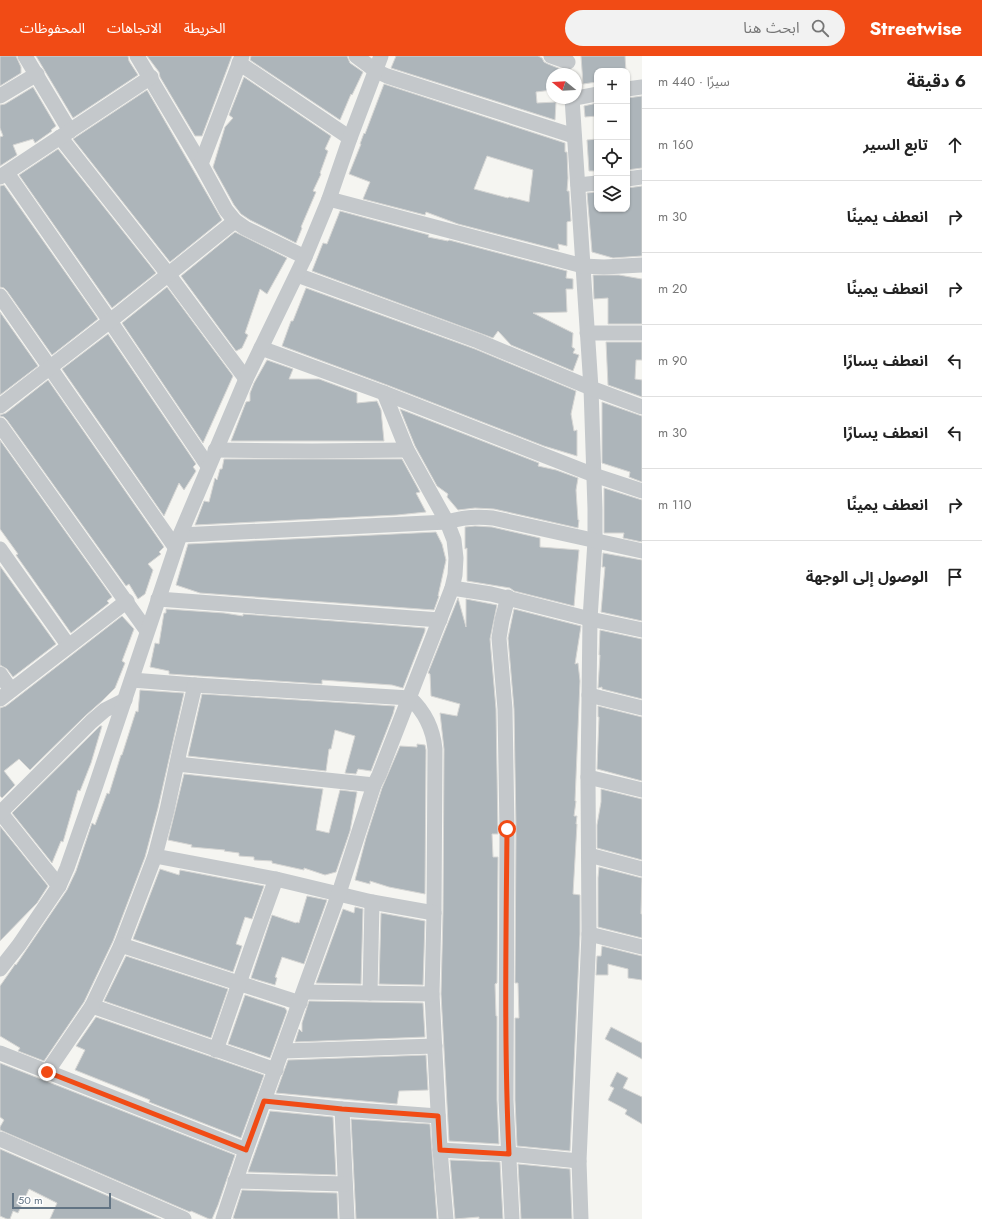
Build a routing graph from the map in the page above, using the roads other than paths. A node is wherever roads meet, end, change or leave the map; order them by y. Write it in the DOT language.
graph roads {
  1 [pos="25,56"];
  2 [pos="137,56"];
  3 [pos="356,56"];
  4 [pos="381,56"];
  5 [pos="551,56"];
  6 [pos="241,60"];
  7 [pos="568,64"];
  8 [pos="376,71"];
  9 [pos="36,74"];
  10 [pos="151,77"];
  11 [pos="642,87"];
  12 [pos="630,89"];
  13 [pos="594,94"];
  14 [pos="0,96"];
  15 [pos="582,96"];
  16 [pos="573,104"];
  17 [pos="65,134"];
  18 [pos="574,136"];
  19 [pos="350,138"];
  20 [pos="202,164"];
  21 [pos="3,175"];
  22 [pos="642,177"];
  23 [pos="630,179"];
  24 [pos="594,183"];
  25 [pos="578,185"];
  26 [pos="329,199"];
  27 [pos="235,221"];
  28 [pos="305,257"];
  29 [pos="642,264"];
  30 [pos="583,266"];
  31 [pos="168,274"];
  32 [pos="297,275"];
  33 [pos="0,296"];
  34 [pos="110,321"];
  35 [pos="588,333"];
  36 [pos="642,333"];
  37 [pos="261,348"];
  38 [pos="50,367"];
  39 [pos="246,379"];
  40 [pos="591,388"];
  41 [pos="384,393"];
  42 [pos="0,406"];
  43 [pos="642,407"];
  44 [pos="0,425"];
  45 [pos="215,450"];
  46 [pos="407,450"];
  47 [pos="208,466"];
  48 [pos="594,475"];
  49 [pos="642,491"];
  50 [pos="447,522"];
  51 [pos="177,541"];
  52 [pos="594,541"];
  53 [pos="0,549"];
  54 [pos="642,551"];
  55 [pos="452,588"];
  56 [pos="508,597"];
  57 [pos="158,599"];
  58 [pos="127,601"];
  59 [pos="590,619"];
  60 [pos="440,620"];
  61 [pos="642,630"];
  62 [pos="147,631"];
  63 [pos="68,645"];
  64 [pos="0,674"];
  65 [pos="132,680"];
  66 [pos="195,686"];
  67 [pos="6,694"];
  68 [pos="589,695"];
  69 [pos="410,698"];
  70 [pos="125,700"];
  71 [pos="642,708"];
  72 [pos="177,764"];
  73 [pos="588,777"];
  74 [pos="374,785"];
  75 [pos="642,790"];
  76 [pos="0,813"];
  77 [pos="589,855"];
  78 [pos="155,856"];
  79 [pos="642,869"];
  80 [pos="276,878"];
  81 [pos="59,886"];
  82 [pos="339,893"];
  83 [pos="372,902"];
  84 [pos="434,913"];
  85 [pos="589,934"];
  86 [pos="121,946"];
  87 [pos="642,947"];
  88 [pos="0,969"];
  89 [pos="240,983"];
  90 [pos="370,993"];
  91 [pos="432,994"];
  92 [pos="302,998"];
  93 [pos="92,1006"];
  94 [pos="435,1046"];
  95 [pos="216,1050"];
  96 [pos="283,1051"];
  97 [pos="0,1053"];
  98 [pos="276,1070"];
  99 [pos="47,1072"];
  100 [pos="264,1101"];
  101 [pos="342,1109"];
  102 [pos="438,1116"];
  103 [pos="0,1139"];
  104 [pos="246,1150"];
  105 [pos="440,1150"];
  106 [pos="509,1154"];
  107 [pos="580,1161"];
  108 [pos="235,1181"];
  109 [pos="345,1184"];
  110 [pos="184,1219"];
  111 [pos="222,1219"];
  112 [pos="347,1219"];
  113 [pos="446,1219"];
  114 [pos="512,1219"];
  115 [pos="581,1219"];
  1 -- 9 [label="street"];
  2 -- 10 [label="street"];
  3 -- 8 [label="street"];
  4 -- 8 [label="street"];
  5 -- 7 [label="street"];
  6 -- 19 [label="street"];
  6 -- 20 [label="street"];
  8 -- 18 [label="street"];
  8 -- 19 [label="street"];
  9 -- 14 [label="street"];
  9 -- 17 [label="street"];
  10 -- 17 [label="street"];
  10 -- 20 [label="street"];
  11 -- 12 [label="street"];
  13 -- 15 [label="street"];
  16 -- 18 [label="street"];
  17 -- 21 [label="street"];
  17 -- 31 [label="street"];
  18 -- 25 [label="street"];
  19 -- 26 [label="street"];
  20 -- 27 [label="street"];
  21 -- 34 [label="street"];
  22 -- 23 [label="street"];
  24 -- 25 [label="street"];
  25 -- 30 [label="street"];
  26 -- 28 [label="street"];
  26 -- 30 [label="street"];
  27 -- 28 [label="street"];
  27 -- 31 [label="street"];
  28 -- 32 [label="street"];
  29 -- 30 [label="street"];
  30 -- 35 [label="street"];
  31 -- 34 [label="street"];
  31 -- 39 [label="street"];
  32 -- 37 [label="street"];
  32 -- 40 [label="street"];
  33 -- 38 [label="street"];
  34 -- 38 [label="street"];
  34 -- 47 [label="street"];
  35 -- 36 [label="street"];
  35 -- 40 [label="street"];
  37 -- 39 [label="street"];
  37 -- 41 [label="street"];
  38 -- 42 [label="street"];
  38 -- 51 [label="street"];
  39 -- 45 [label="street"];
  40 -- 43 [label="street"];
  40 -- 48 [label="street"];
  41 -- 46 [label="street"];
  41 -- 48 [label="street"];
  44 -- 58 [label="street"];
  45 -- 46 [label="street"];
  45 -- 47 [label="street"];
  46 -- 50 [label="street"];
  47 -- 51 [label="street"];
  48 -- 49 [label="street"];
  48 -- 52 [label="street"];
  50 -- 51 [label="street"];
  50 -- 52 [label="street"];
  50 -- 55 [label="street"];
  51 -- 57 [label="street"];
  52 -- 54 [label="street"];
  52 -- 59 [label="street"];
  53 -- 63 [label="street"];
  55 -- 56 [label="street"];
  55 -- 60 [label="street"];
  56 -- 59 [label="street"];
  56 -- 106 [label="street"];
  57 -- 60 [label="street"];
  57 -- 62 [label="street"];
  58 -- 62 [label="street"];
  58 -- 63 [label="street"];
  59 -- 61 [label="street"];
  59 -- 68 [label="street"];
  60 -- 69 [label="street"];
  62 -- 65 [label="street"];
  63 -- 67 [label="street"];
  64 -- 67 [label="street"];
  65 -- 66 [label="street"];
  65 -- 70 [label="street"];
  66 -- 69 [label="street"];
  66 -- 72 [label="street"];
  68 -- 71 [label="street"];
  68 -- 73 [label="street"];
  69 -- 74 [label="street"];
  69 -- 84 [label="street"];
  70 -- 76 [label="street"];
  70 -- 81 [label="street"];
  72 -- 74 [label="street"];
  72 -- 78 [label="street"];
  73 -- 75 [label="street"];
  73 -- 77 [label="street"];
  74 -- 82 [label="street"];
  76 -- 81 [label="street"];
  77 -- 79 [label="street"];
  77 -- 85 [label="street"];
  78 -- 80 [label="street"];
  78 -- 86 [label="street"];
  80 -- 82 [label="street"];
  80 -- 89 [label="street"];
  81 -- 88 [label="street"];
  82 -- 83 [label="street"];
  82 -- 92 [label="street"];
  83 -- 84 [label="street"];
  83 -- 90 [label="street"];
  84 -- 91 [label="street"];
  85 -- 87 [label="street"];
  85 -- 107 [label="street"];
  86 -- 89 [label="street"];
  86 -- 93 [label="street"];
  89 -- 92 [label="street"];
  89 -- 95 [label="street"];
  90 -- 91 [label="street"];
  90 -- 92 [label="street"];
  91 -- 94 [label="street"];
  92 -- 96 [label="street"];
  93 -- 95 [label="street"];
  93 -- 99 [label="street"];
  94 -- 96 [label="street"];
  94 -- 102 [label="street"];
  95 -- 98 [label="street"];
  96 -- 98 [label="street"];
  97 -- 99 [label="street"];
  98 -- 100 [label="street"];
  99 -- 104 [label="street"];
  100 -- 101 [label="street"];
  100 -- 104 [label="street"];
  101 -- 102 [label="street"];
  101 -- 109 [label="street"];
  102 -- 105 [label="street"];
  103 -- 110 [label="street"];
  104 -- 108 [label="street"];
  105 -- 106 [label="street"];
  105 -- 113 [label="street"];
  106 -- 107 [label="street"];
  106 -- 114 [label="street"];
  107 -- 115 [label="street"];
  108 -- 109 [label="street"];
  108 -- 111 [label="street"];
  109 -- 112 [label="street"];
}
